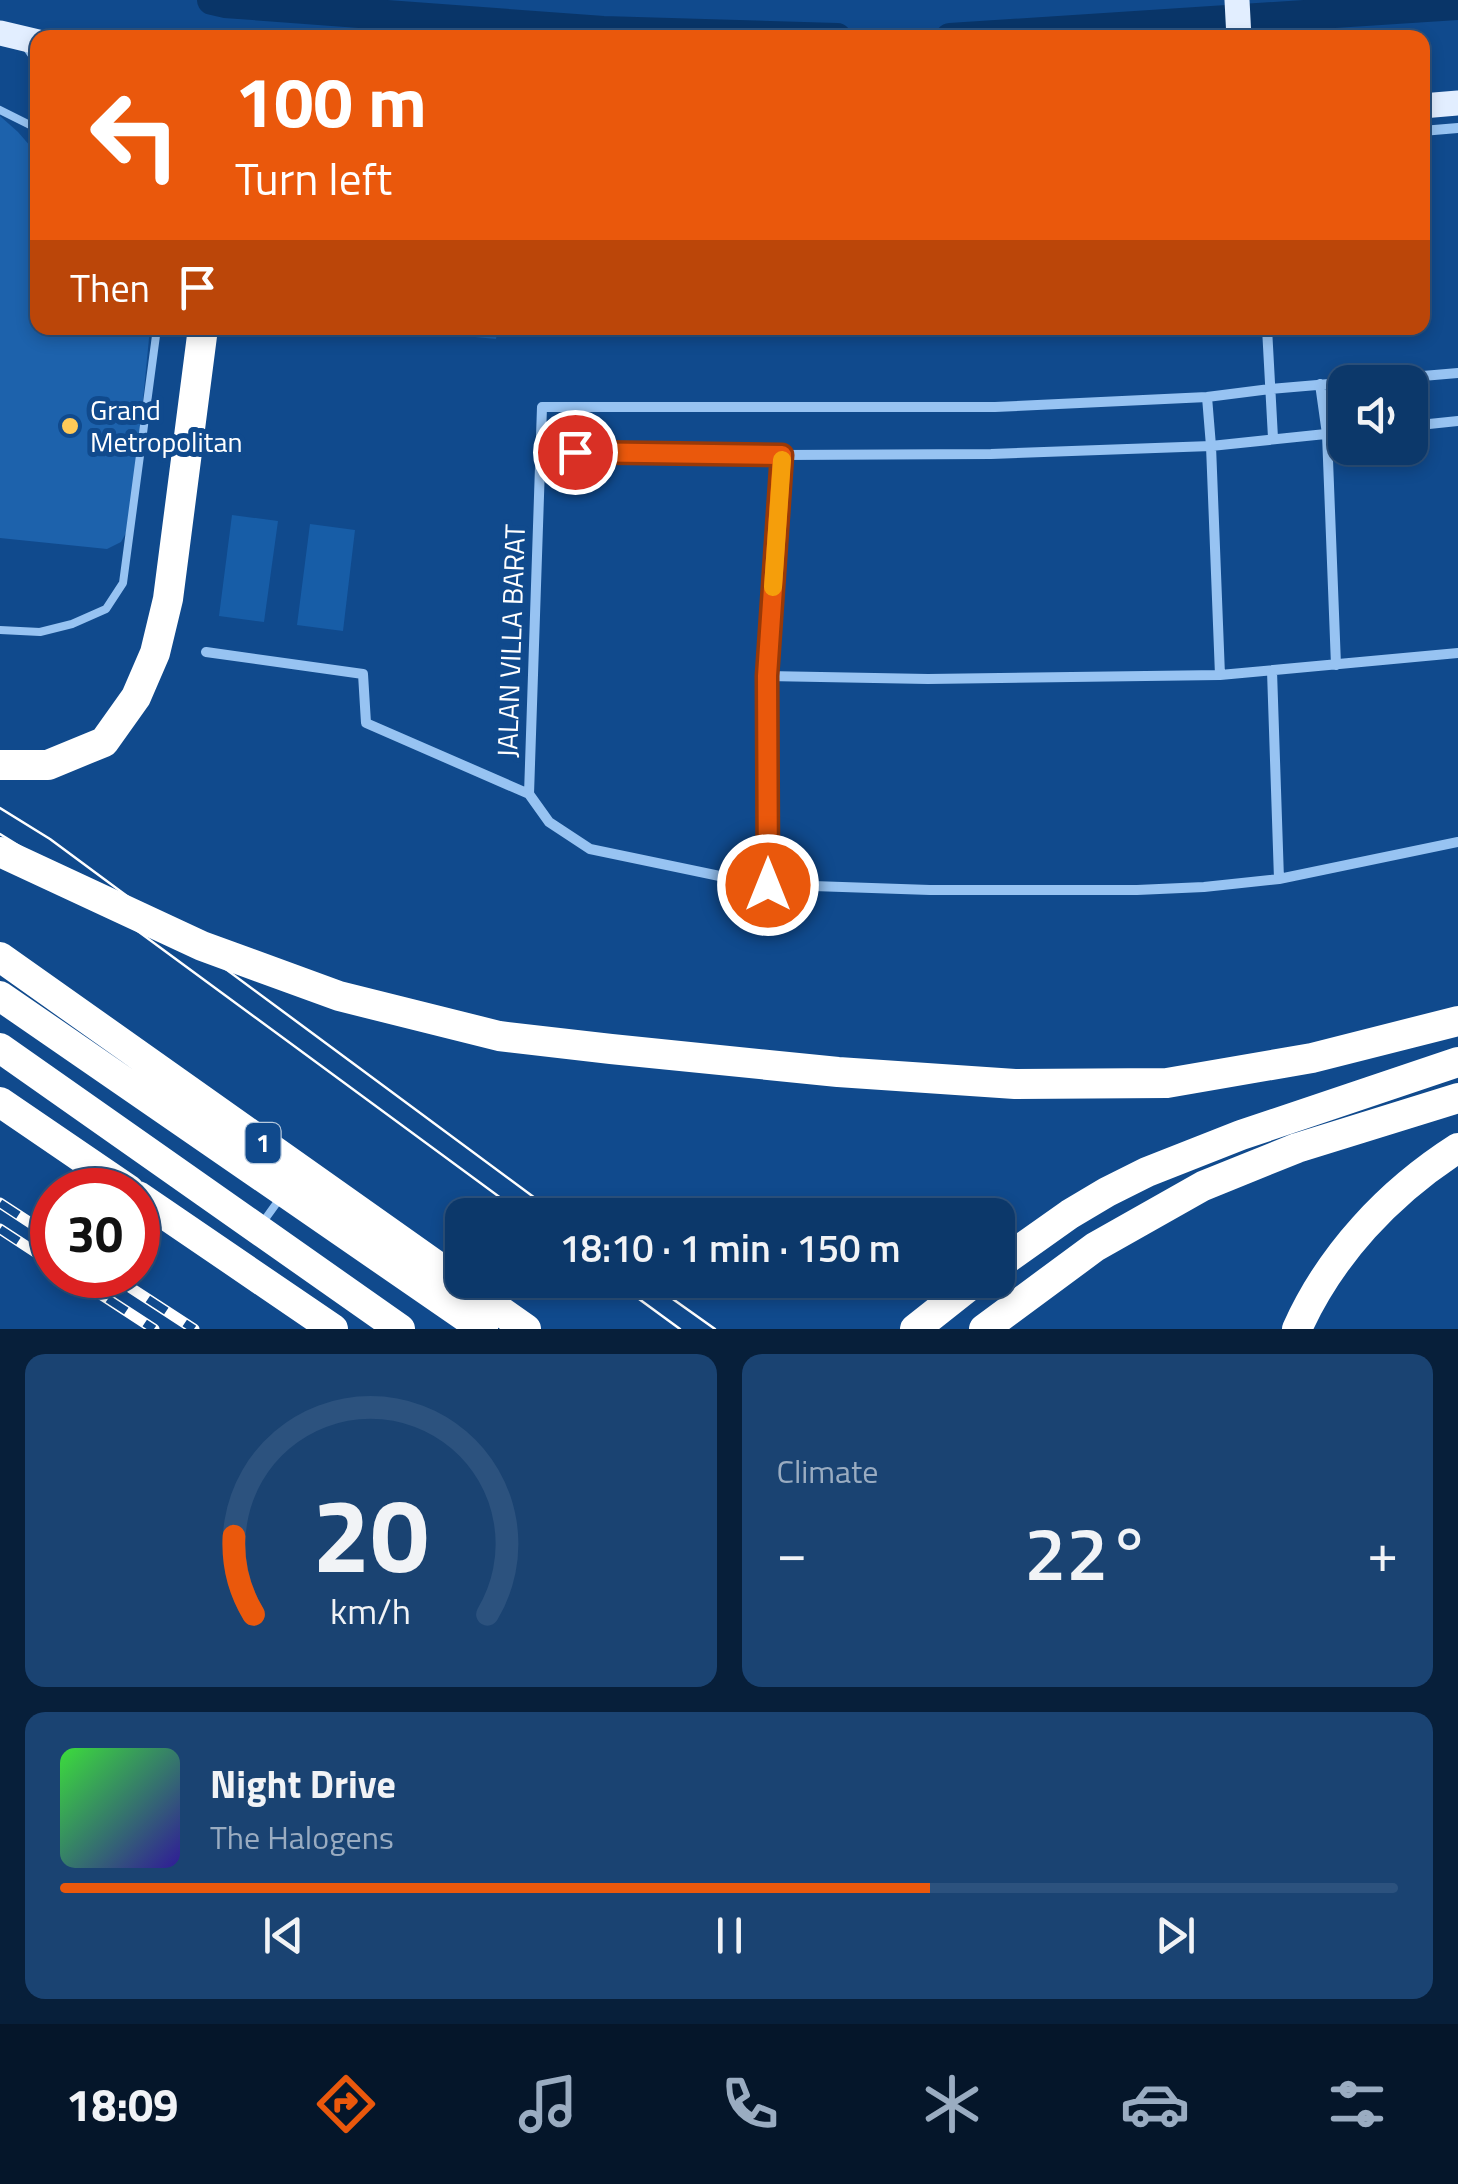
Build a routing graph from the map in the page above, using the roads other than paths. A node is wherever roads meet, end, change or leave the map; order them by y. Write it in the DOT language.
graph roads {
  1 [pos="1237,0"];
  2 [pos="1239,30"];
  3 [pos="1458,103"];
  4 [pos="1430,105"];
  5 [pos="0,110"];
  6 [pos="30,124"];
  7 [pos="1458,128"];
  8 [pos="1430,130"];
  9 [pos="156,335"];
  10 [pos="203,335"];
  11 [pos="1267,335"];
  12 [pos="1458,374"];
  13 [pos="1320,384"];
  14 [pos="1270,389"];
  15 [pos="1207,396"];
  16 [pos="1458,421"];
  17 [pos="1428,424"];
  18 [pos="1326,434"];
  19 [pos="1273,438"];
  20 [pos="1212,446"];
  21 [pos="540,452"];
  22 [pos="782,455"];
  23 [pos="0,630"];
  24 [pos="206,652"];
  25 [pos="1458,653"];
  26 [pos="1336,665"];
  27 [pos="1272,671"];
  28 [pos="1220,675"];
  29 [pos="767,676"];
  30 [pos="0,765"];
  31 [pos="529,794"];
  32 [pos="1458,842"];
  33 [pos="0,852"];
  34 [pos="1278,878"];
  35 [pos="768,885"];
  36 [pos="0,957"];
  37 [pos="0,996"];
  38 [pos="1458,1022"];
  39 [pos="0,1048"];
  40 [pos="1458,1062"];
  41 [pos="1458,1098"];
  42 [pos="0,1102"];
  43 [pos="1458,1148"];
  44 [pos="98,1168"];
  45 [pos="285,1192"];
  46 [pos="160,1211"];
  47 [pos="257,1230"];
  48 [pos="1015,1253"];
  49 [pos="954,1298"];
  50 [pos="333,1329"];
  51 [pos="400,1329"];
  52 [pos="483,1329"];
  53 [pos="526,1329"];
  54 [pos="914,1329"];
  55 [pos="984,1329"];
  56 [pos="1297,1329"];
  1 -- 2 [label="main road"];
  3 -- 4 [label="main road"];
  5 -- 6 [label="lane"];
  7 -- 8 [label="street"];
  9 -- 23 [label="lane"];
  10 -- 30 [label="highway"];
  11 -- 14 [label="street"];
  12 -- 13 [label="street"];
  13 -- 14 [label="street"];
  13 -- 18 [label="street"];
  14 -- 15 [label="street"];
  14 -- 19 [label="street"];
  15 -- 20 [label="street"];
  15 -- 21 [label="street, JALAN VILLA BARAT"];
  16 -- 17 [label="street"];
  18 -- 19 [label="street"];
  18 -- 26 [label="street"];
  19 -- 20 [label="street"];
  20 -- 22 [label="street"];
  20 -- 28 [label="street"];
  21 -- 22 [label="street"];
  21 -- 31 [label="street, JALAN VILLA BARAT"];
  22 -- 29 [label="street"];
  24 -- 31 [label="street"];
  25 -- 26 [label="street"];
  26 -- 27 [label="street"];
  27 -- 28 [label="street"];
  27 -- 34 [label="street"];
  28 -- 29 [label="street"];
  29 -- 35 [label="street"];
  31 -- 35 [label="street, JALAN VILLA BARAT"];
  32 -- 34 [label="street"];
  33 -- 38 [label="highway"];
  34 -- 35 [label="street"];
  36 -- 53 [label="highway, 1"];
  37 -- 45 [label="highway, 1"];
  39 -- 47 [label="highway"];
  40 -- 48 [label="highway"];
  41 -- 55 [label="highway"];
  42 -- 44 [label="highway"];
  43 -- 56 [label="highway"];
  45 -- 47 [label="lane"];
  45 -- 52 [label="highway, 1"];
  46 -- 50 [label="highway"];
  47 -- 51 [label="highway"];
  49 -- 54 [label="highway"];
}
